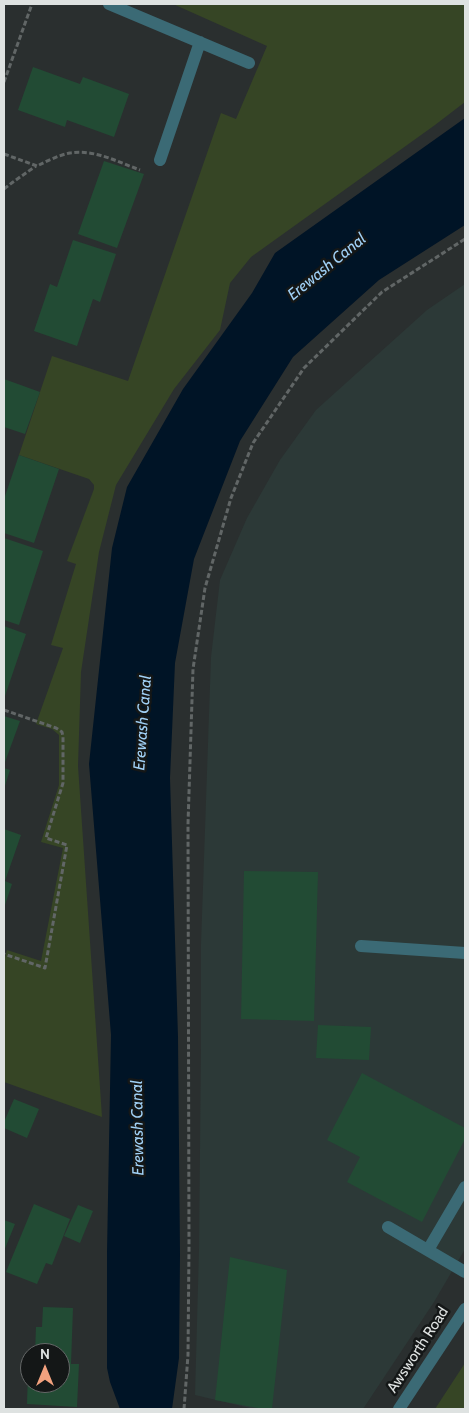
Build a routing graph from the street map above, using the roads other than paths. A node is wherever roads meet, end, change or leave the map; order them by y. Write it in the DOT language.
graph roads {
  1 [pos="115,5"];
  2 [pos="200,42"];
  3 [pos="249,63"];
  4 [pos="160,160"];
  5 [pos="361,946"];
  6 [pos="465,953"];
  7 [pos="465,1187"];
  8 [pos="388,1227"];
  9 [pos="428,1250"];
  10 [pos="465,1272"];
  11 [pos="464,1315"];
  12 [pos="399,1409"];
  1 -- 2 [label="street"];
  2 -- 3 [label="street"];
  2 -- 4 [label="street"];
  5 -- 6 [label="street"];
  7 -- 9 [label="street"];
  8 -- 9 [label="street"];
  9 -- 10 [label="street"];
  11 -- 12 [label="street, Awsworth Road"];
}
